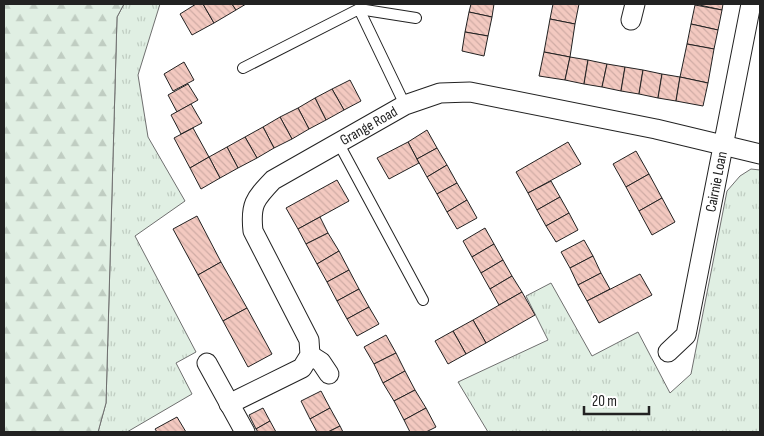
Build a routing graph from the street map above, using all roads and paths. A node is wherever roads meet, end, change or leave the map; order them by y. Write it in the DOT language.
graph roads {
  1 [pos="751,4"];
  2 [pos="359,9"];
  3 [pos="416,18"];
  4 [pos="243,68"];
  5 [pos="405,105"];
  6 [pos="339,144"];
  7 [pos="722,144"];
  8 [pos="760,154"];
  9 [pos="423,300"];
  10 [pos="668,352"];
  11 [pos="310,355"];
  12 [pos="207,363"];
  13 [pos="328,374"];
  14 [pos="229,404"];
  15 [pos="245,432"];
  1 -- 7 [label="street, Cairnie Loan"];
  2 -- 3 [label="lane"];
  2 -- 4 [label="lane"];
  2 -- 5 [label="lane"];
  5 -- 6 [label="street, Grange Road"];
  5 -- 7 [label="street, Grange Road"];
  6 -- 9 [label="lane"];
  6 -- 11 [label="street, Grange Road"];
  7 -- 8 [label="street, Grange Road"];
  7 -- 10 [label="street, Cairnie Loan"];
  11 -- 13 [label="street"];
  11 -- 14 [label="street"];
  12 -- 14 [label="street"];
  14 -- 15 [label="street"];
}
